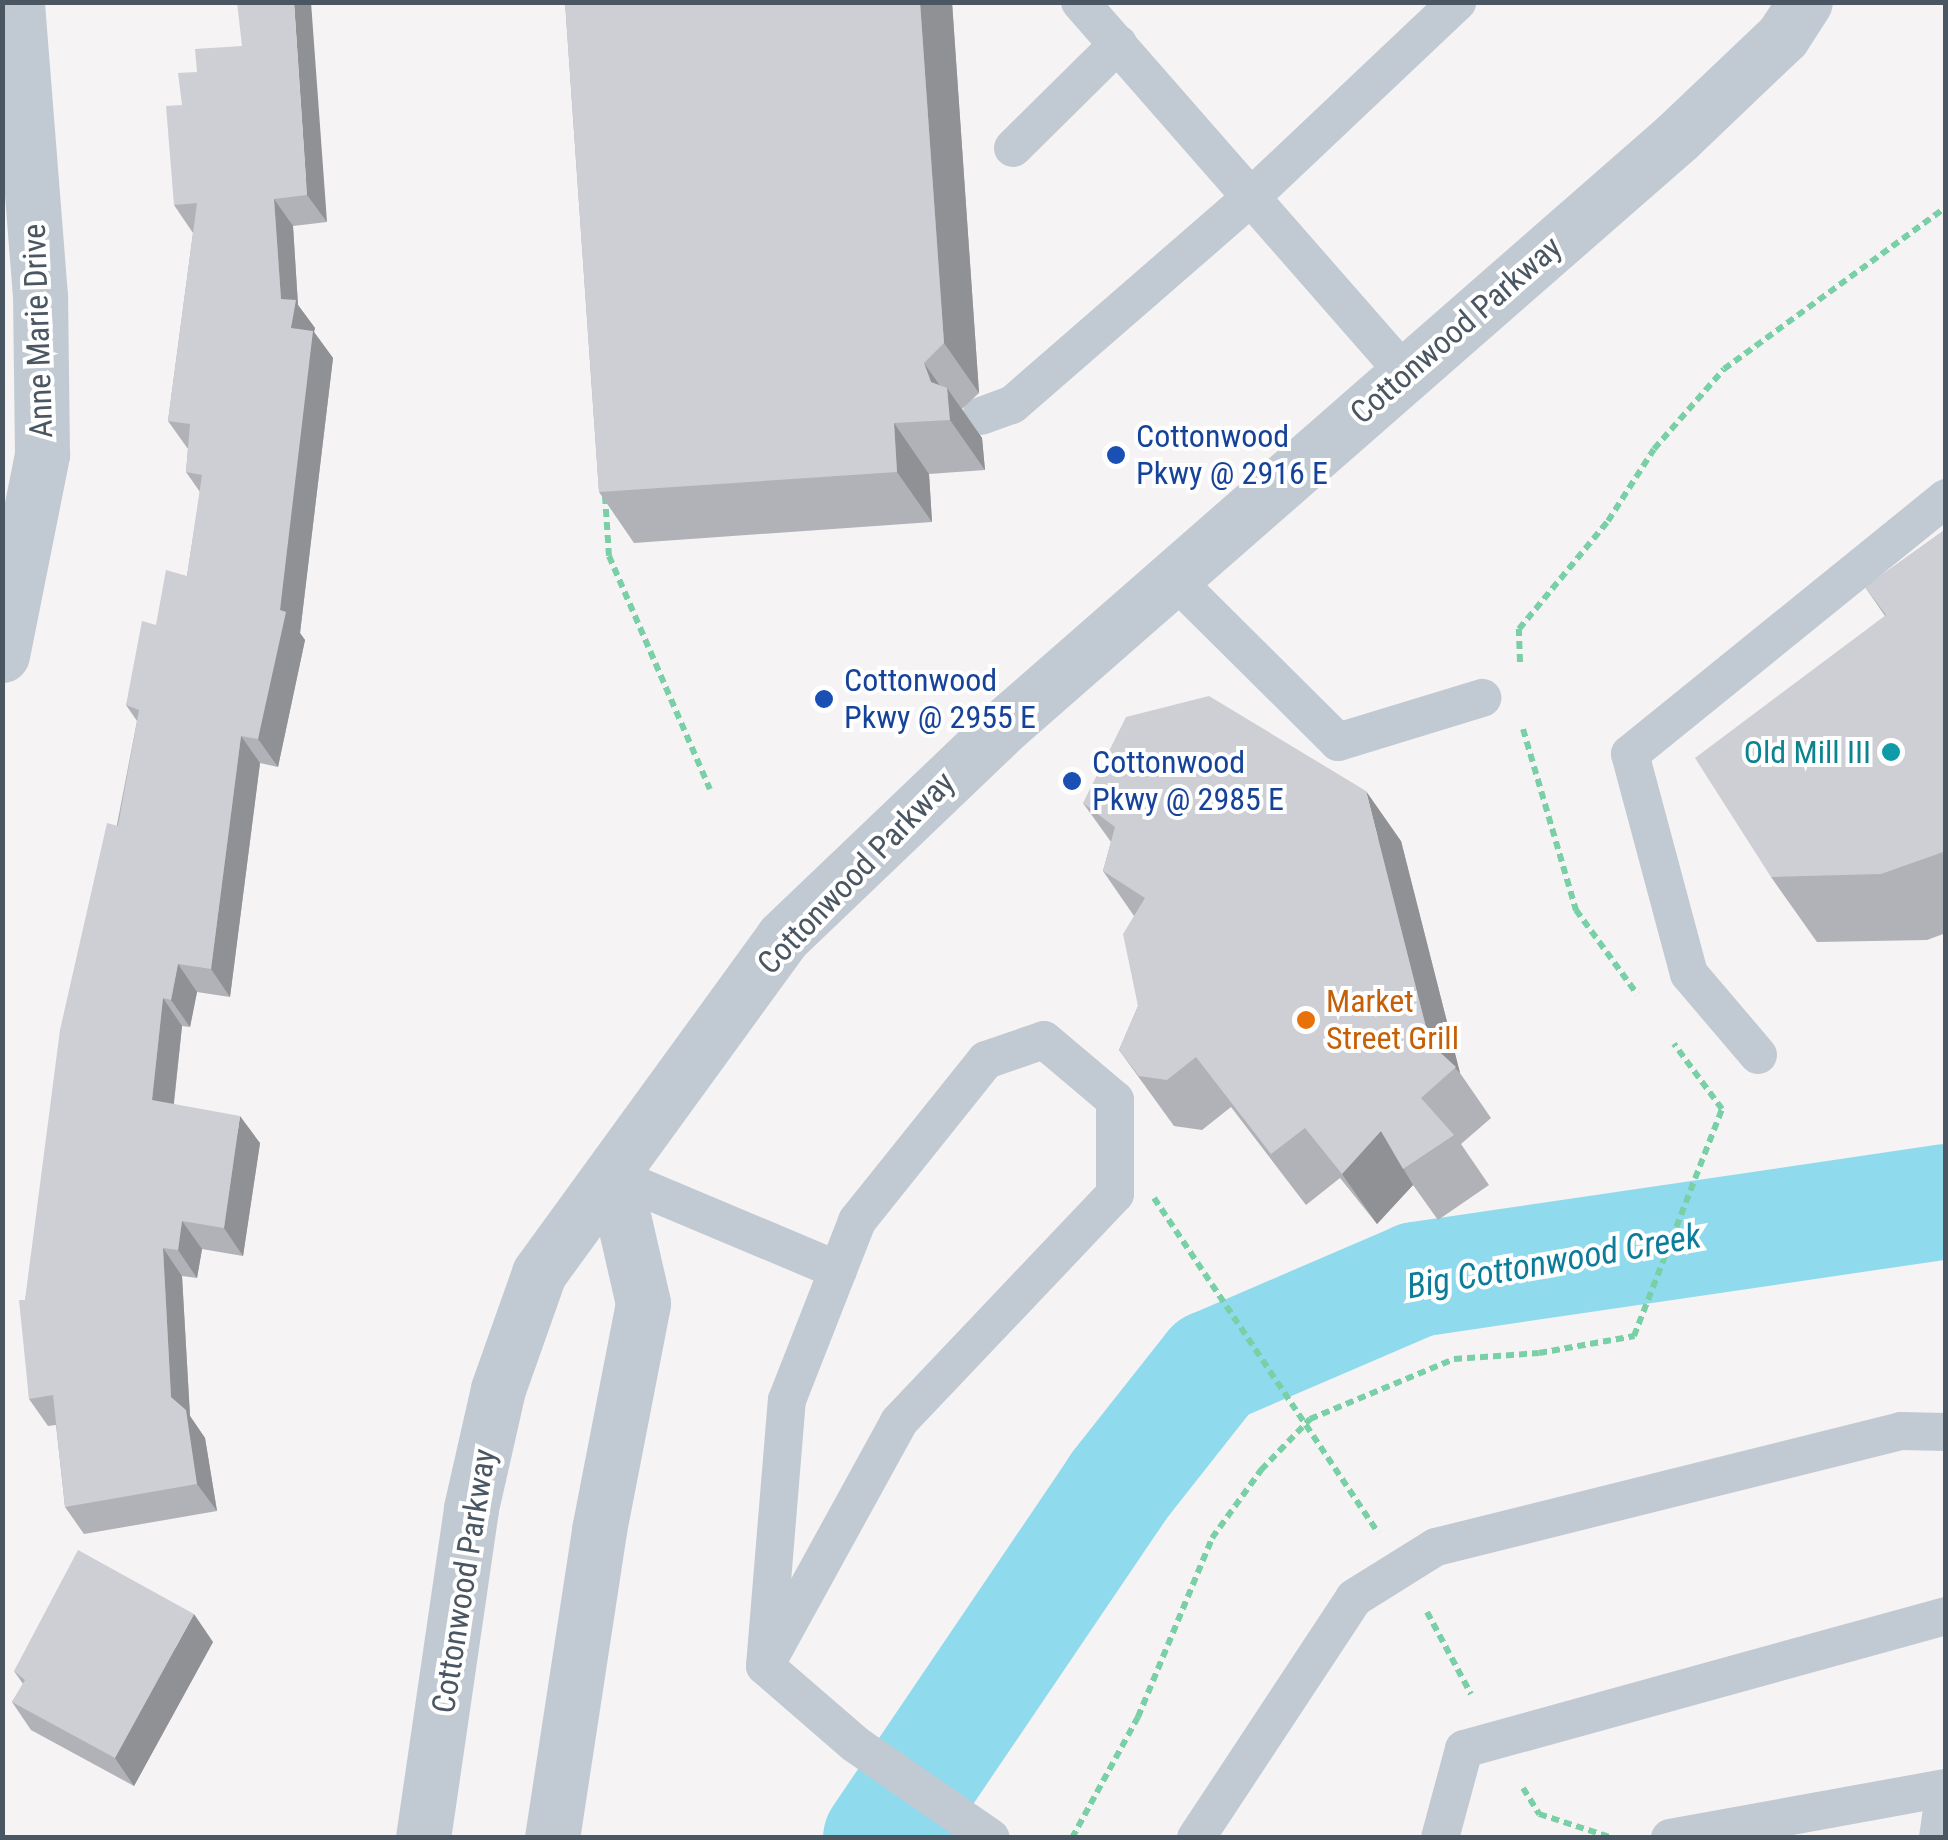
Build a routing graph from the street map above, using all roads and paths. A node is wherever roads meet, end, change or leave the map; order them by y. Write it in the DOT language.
graph roads {
  1 [pos="17,2"];
  2 [pos="1080,2"];
  3 [pos="1457,2"];
  4 [pos="1805,2"];
  5 [pos="1118,44"];
  6 [pos="1013,148"];
  7 [pos="1251,196"];
  8 [pos="1946,207"];
  9 [pos="1406,374"];
  10 [pos="981,416"];
  11 [pos="604,477"];
  12 [pos="1946,498"];
  13 [pos="1172,577"];
  14 [pos="2,655"];
  15 [pos="1521,676"];
  16 [pos="1482,698"];
  17 [pos="1522,710"];
  18 [pos="710,789"];
  19 [pos="1644,1002"];
  20 [pos="1666,1032"];
  21 [pos="1758,1054"];
  22 [pos="614,1176"];
  23 [pos="1154,1198"];
  24 [pos="838,1270"];
  25 [pos="1946,1432"];
  26 [pos="1378,1533"];
  27 [pos="1946,1616"];
  28 [pos="765,1666"];
  29 [pos="1945,1788"];
  30 [pos="423,1838"];
  31 [pos="552,1838"];
  32 [pos="991,1838"];
  33 [pos="1072,1838"];
  34 [pos="1196,1838"];
  35 [pos="1440,1838"];
  36 [pos="1670,1838"];
  37 [pos="1938,1838"];
  1 -- 14 [label="street, Anne Marie Drive"];
  2 -- 5 [label="lane"];
  3 -- 7 [label="lane"];
  4 -- 9 [label="street, Cottonwood Parkway"];
  5 -- 6 [label="lane"];
  5 -- 7 [label="lane"];
  7 -- 9 [label="lane"];
  7 -- 10 [label="lane"];
  8 -- 15 [label="path"];
  9 -- 13 [label="street, Cottonwood Parkway"];
  11 -- 18 [label="path"];
  12 -- 21 [label="lane"];
  13 -- 16 [label="lane"];
  13 -- 22 [label="street, Cottonwood Parkway"];
  17 -- 19 [label="path"];
  20 -- 33 [label="path"];
  22 -- 24 [label="lane"];
  22 -- 30 [label="street, Cottonwood Parkway"];
  22 -- 31 [label="street"];
  23 -- 26 [label="path, bridge"];
  24 -- 28 [label="lane"];
  24 -- 28 [label="lane"];
  25 -- 34 [label="lane"];
  27 -- 35 [label="lane"];
  28 -- 32 [label="lane"];
  29 -- 36 [label="lane"];
  29 -- 37 [label="lane"];
}
